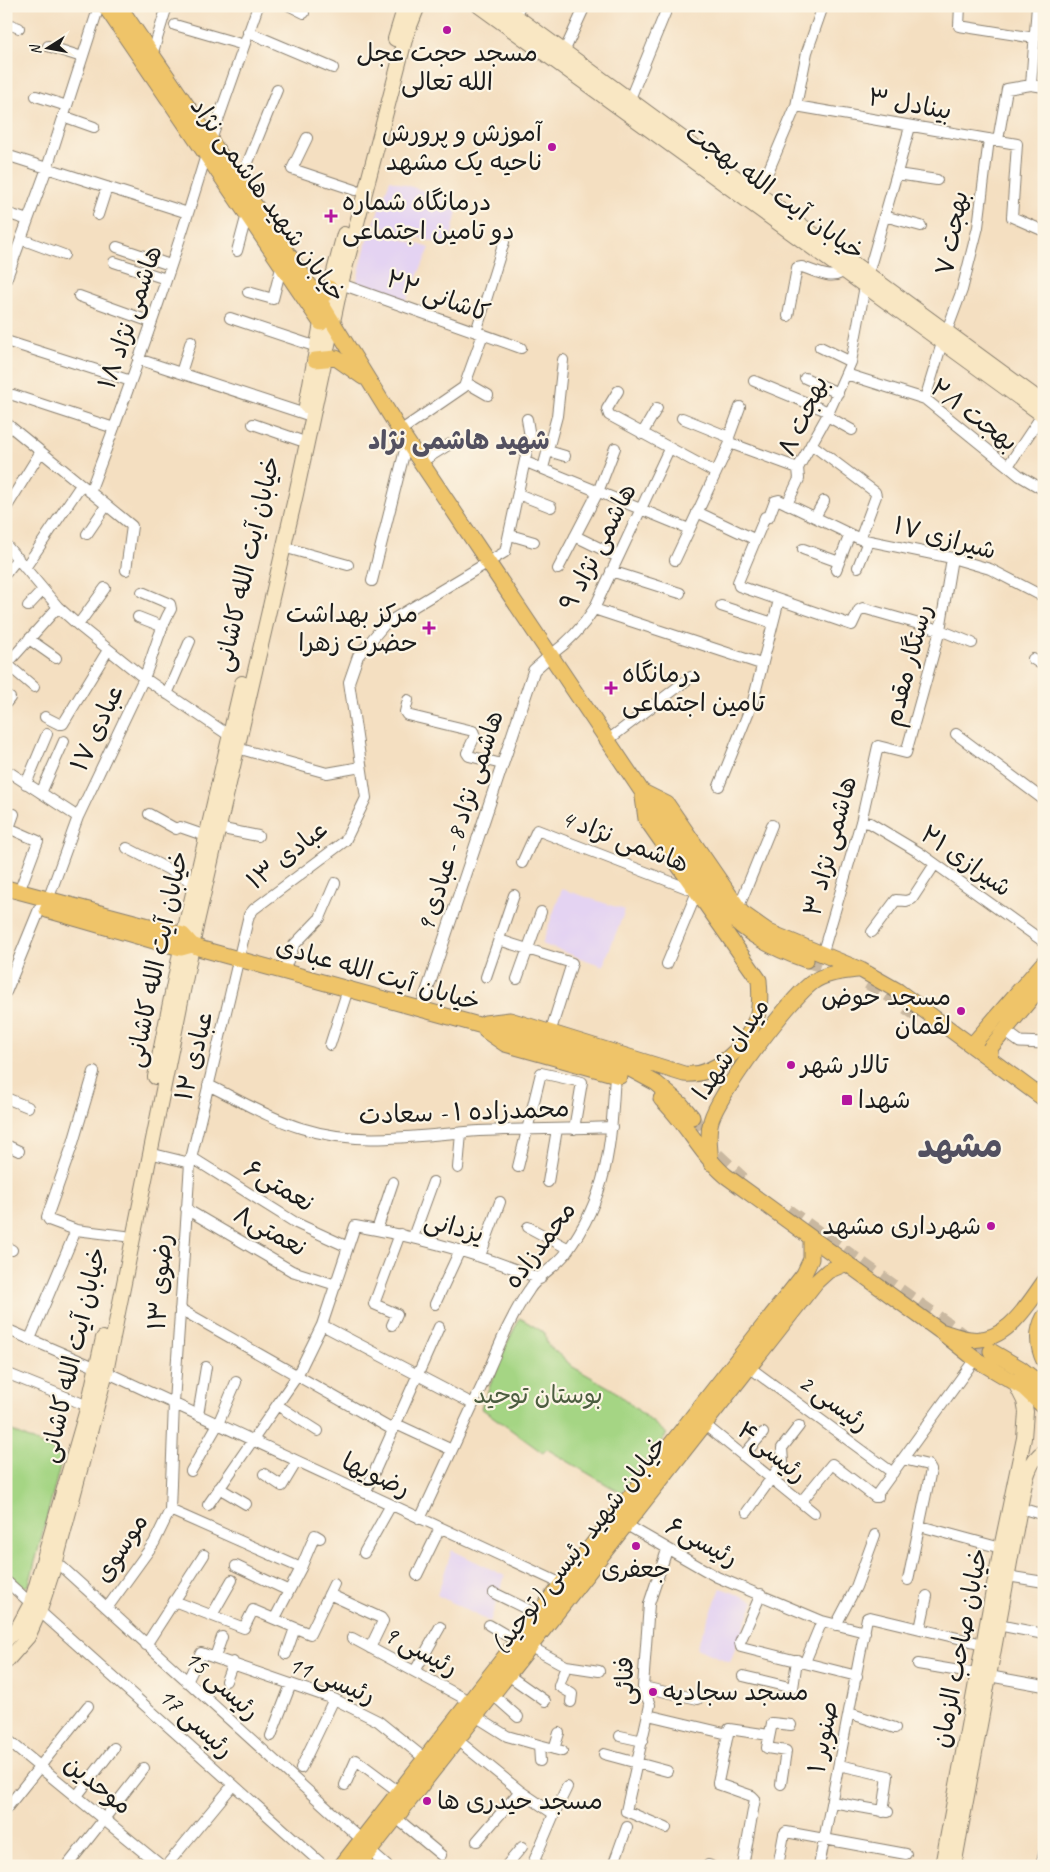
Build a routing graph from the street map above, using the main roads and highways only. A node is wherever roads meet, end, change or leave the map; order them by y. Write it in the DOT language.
graph roads {
  1 [pos="105,6"];
  2 [pos="119,6"];
  3 [pos="418,6"];
  4 [pos="426,6"];
  5 [pos="479,6"];
  6 [pos="502,6"];
  7 [pos="404,8"];
  8 [pos="517,11"];
  9 [pos="409,25"];
  10 [pos="867,280"];
  11 [pos="328,288"];
  12 [pos="327,323"];
  13 [pos="320,352"];
  14 [pos="370,382"];
  15 [pos="1043,411"];
  16 [pos="309,416"];
  17 [pos="642,791"];
  18 [pos="10,893"];
  19 [pos="186,943"];
  20 [pos="806,960"];
  21 [pos="1044,962"];
  22 [pos="861,970"];
  23 [pos="1044,982"];
  24 [pos="477,1024"];
  25 [pos="972,1045"];
  26 [pos="989,1057"];
  27 [pos="1044,1099"];
  28 [pos="692,1117"];
  29 [pos="711,1163"];
  30 [pos="811,1238"];
  31 [pos="847,1263"];
  32 [pos="1044,1282"];
  33 [pos="1044,1317"];
  34 [pos="940,1331"];
  35 [pos="991,1351"];
  36 [pos="1044,1361"];
  37 [pos="101,1370"];
  38 [pos="1014,1381"];
  39 [pos="1044,1388"];
  40 [pos="1044,1407"];
  41 [pos="1044,1451"];
  42 [pos="51,1557"];
  43 [pos="35,1606"];
  44 [pos="6,1640"];
  45 [pos="523,1644"];
  46 [pos="6,1662"];
  47 [pos="983,1675"];
  48 [pos="473,1709"];
  49 [pos="366,1845"];
  50 [pos="341,1866"];
  51 [pos="358,1866"];
  52 [pos="942,1866"];
  53 [pos="954,1866"];
  1 -- 12 [label="main road, خیابان شهید هاشمی نژاد"];
  2 -- 11 [label="main road, خیابان شهید هاشمی نژاد"];
  3 -- 9 [label="main road, خیابان آیت الله کاشانی"];
  4 -- 9 [label="main road"];
  5 -- 10 [label="main road, خیابان آیت الله بهجت"];
  6 -- 8 [label="main road, خیابان آیت الله بهجت"];
  7 -- 11 [label="main road, خیابان آیت الله کاشانی"];
  8 -- 10 [label="main road, خیابان آیت الله بهجت"];
  9 -- 11 [label="main road, خیابان آیت الله کاشانی"];
  10 -- 15 [label="main road, خیابان آیت الله بهجت"];
  11 -- 12 [label="main road, خیابان آیت الله کاشانی"];
  11 -- 12 [label="main road, خیابان شهید هاشمی نژاد"];
  12 -- 13 [label="main road, خیابان آیت الله کاشانی"];
  12 -- 14 [label="main road"];
  13 -- 14 [label="main road"];
  13 -- 16 [label="main road, خیابان آیت الله کاشانی"];
  14 -- 17 [label="main road"];
  16 -- 19 [label="main road, خیابان آیت الله کاشانی"];
  16 -- 19 [label="main road, خیابان آیت الله کاشانی"];
  17 -- 20 [label="main road"];
  17 -- 22 [label="main road"];
  17 -- 24 [label="main road"];
  18 -- 19 [label="main road, خیابان آیت الله عبادی"];
  19 -- 24 [label="main road, خیابان آیت الله عبادی"];
  19 -- 37 [label="main road, خیابان آیت الله کاشانی"];
  19 -- 37 [label="main road"];
  21 -- 25 [label="main road"];
  22 -- 25 [label="main road"];
  22 -- 29 [label="main road, میدان شهدا"];
  23 -- 26 [label="main road"];
  24 -- 28 [label="main road, خیابان آیت الله عبادی"];
  24 -- 29 [label="main road, خیابان آیت الله عبادی"];
  25 -- 26 [label="main road"];
  26 -- 27 [label="main road"];
  29 -- 30 [label="main road"];
  30 -- 31 [label="main road"];
  30 -- 45 [label="main road, خیابان شهید رئیسی (توحید)"];
  31 -- 34 [label="main road"];
  31 -- 45 [label="main road, خیابان شهید رئیسی (توحید)"];
  32 -- 34 [label="main road"];
  33 -- 36 [label="main road"];
  34 -- 38 [label="main road"];
  35 -- 39 [label="main road"];
  37 -- 42 [label="main road"];
  37 -- 42 [label="main road, خیابان آیت الله کاشانی"];
  38 -- 40 [label="main road"];
  38 -- 47 [label="main road, خیابان صاحب الزمان"];
  41 -- 47 [label="main road"];
  42 -- 43 [label="main road, خیابان آیت الله کاشانی"];
  43 -- 44 [label="main road"];
  43 -- 46 [label="main road"];
  45 -- 48 [label="main road, خیابان شهید رئیسی (توحید)"];
  45 -- 48 [label="main road, خیابان شهید رئیسی (توحید)"];
  47 -- 52 [label="main road, خیابان صاحب الزمان"];
  47 -- 53 [label="main road"];
  48 -- 49 [label="main road, خیابان شهید رئیسی (توحید)"];
  48 -- 49 [label="main road, خیابان شهید رئیسی (توحید)"];
  49 -- 50 [label="main road, خیابان شهید رئیسی (توحید)"];
  49 -- 51 [label="main road, خیابان شهید رئیسی (توحید)"];
}
